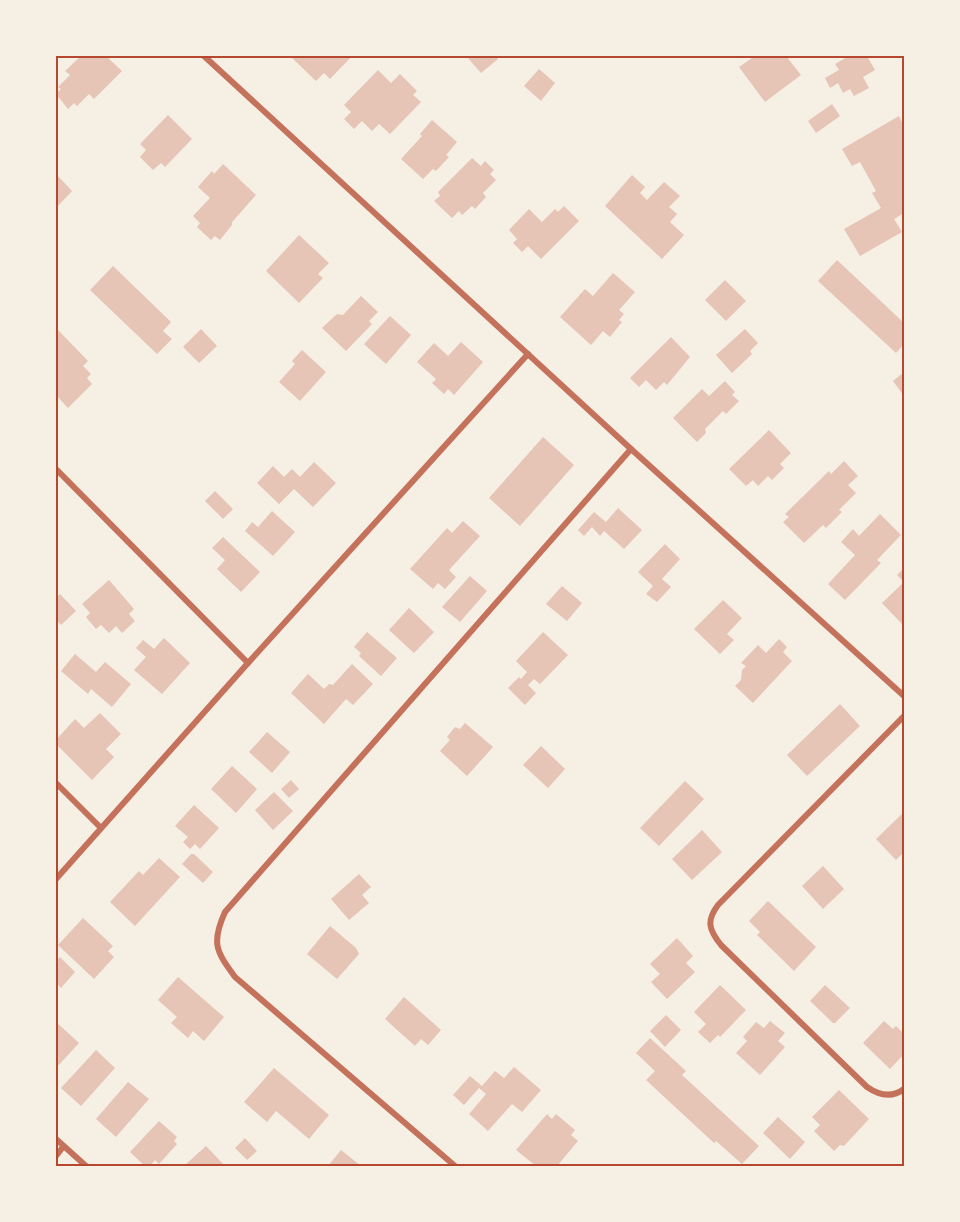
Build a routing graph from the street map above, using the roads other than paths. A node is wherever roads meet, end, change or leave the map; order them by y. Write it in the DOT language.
graph roads {
  1 [pos="204,56"];
  2 [pos="528,354"];
  3 [pos="631,449"];
  4 [pos="56,469"];
  5 [pos="248,663"];
  6 [pos="904,696"];
  7 [pos="904,716"];
  8 [pos="56,783"];
  9 [pos="101,828"];
  10 [pos="56,879"];
  11 [pos="904,1089"];
  12 [pos="56,1139"];
  13 [pos="63,1147"];
  14 [pos="56,1156"];
  15 [pos="86,1167"];
  16 [pos="454,1167"];
  1 -- 2 [label="street"];
  2 -- 3 [label="street"];
  2 -- 5 [label="street"];
  3 -- 6 [label="street"];
  3 -- 16 [label="street"];
  4 -- 5 [label="street"];
  5 -- 9 [label="street"];
  7 -- 11 [label="street"];
  8 -- 9 [label="street"];
  9 -- 10 [label="street"];
  12 -- 13 [label="street"];
  13 -- 14 [label="street"];
  13 -- 15 [label="street"];
}
